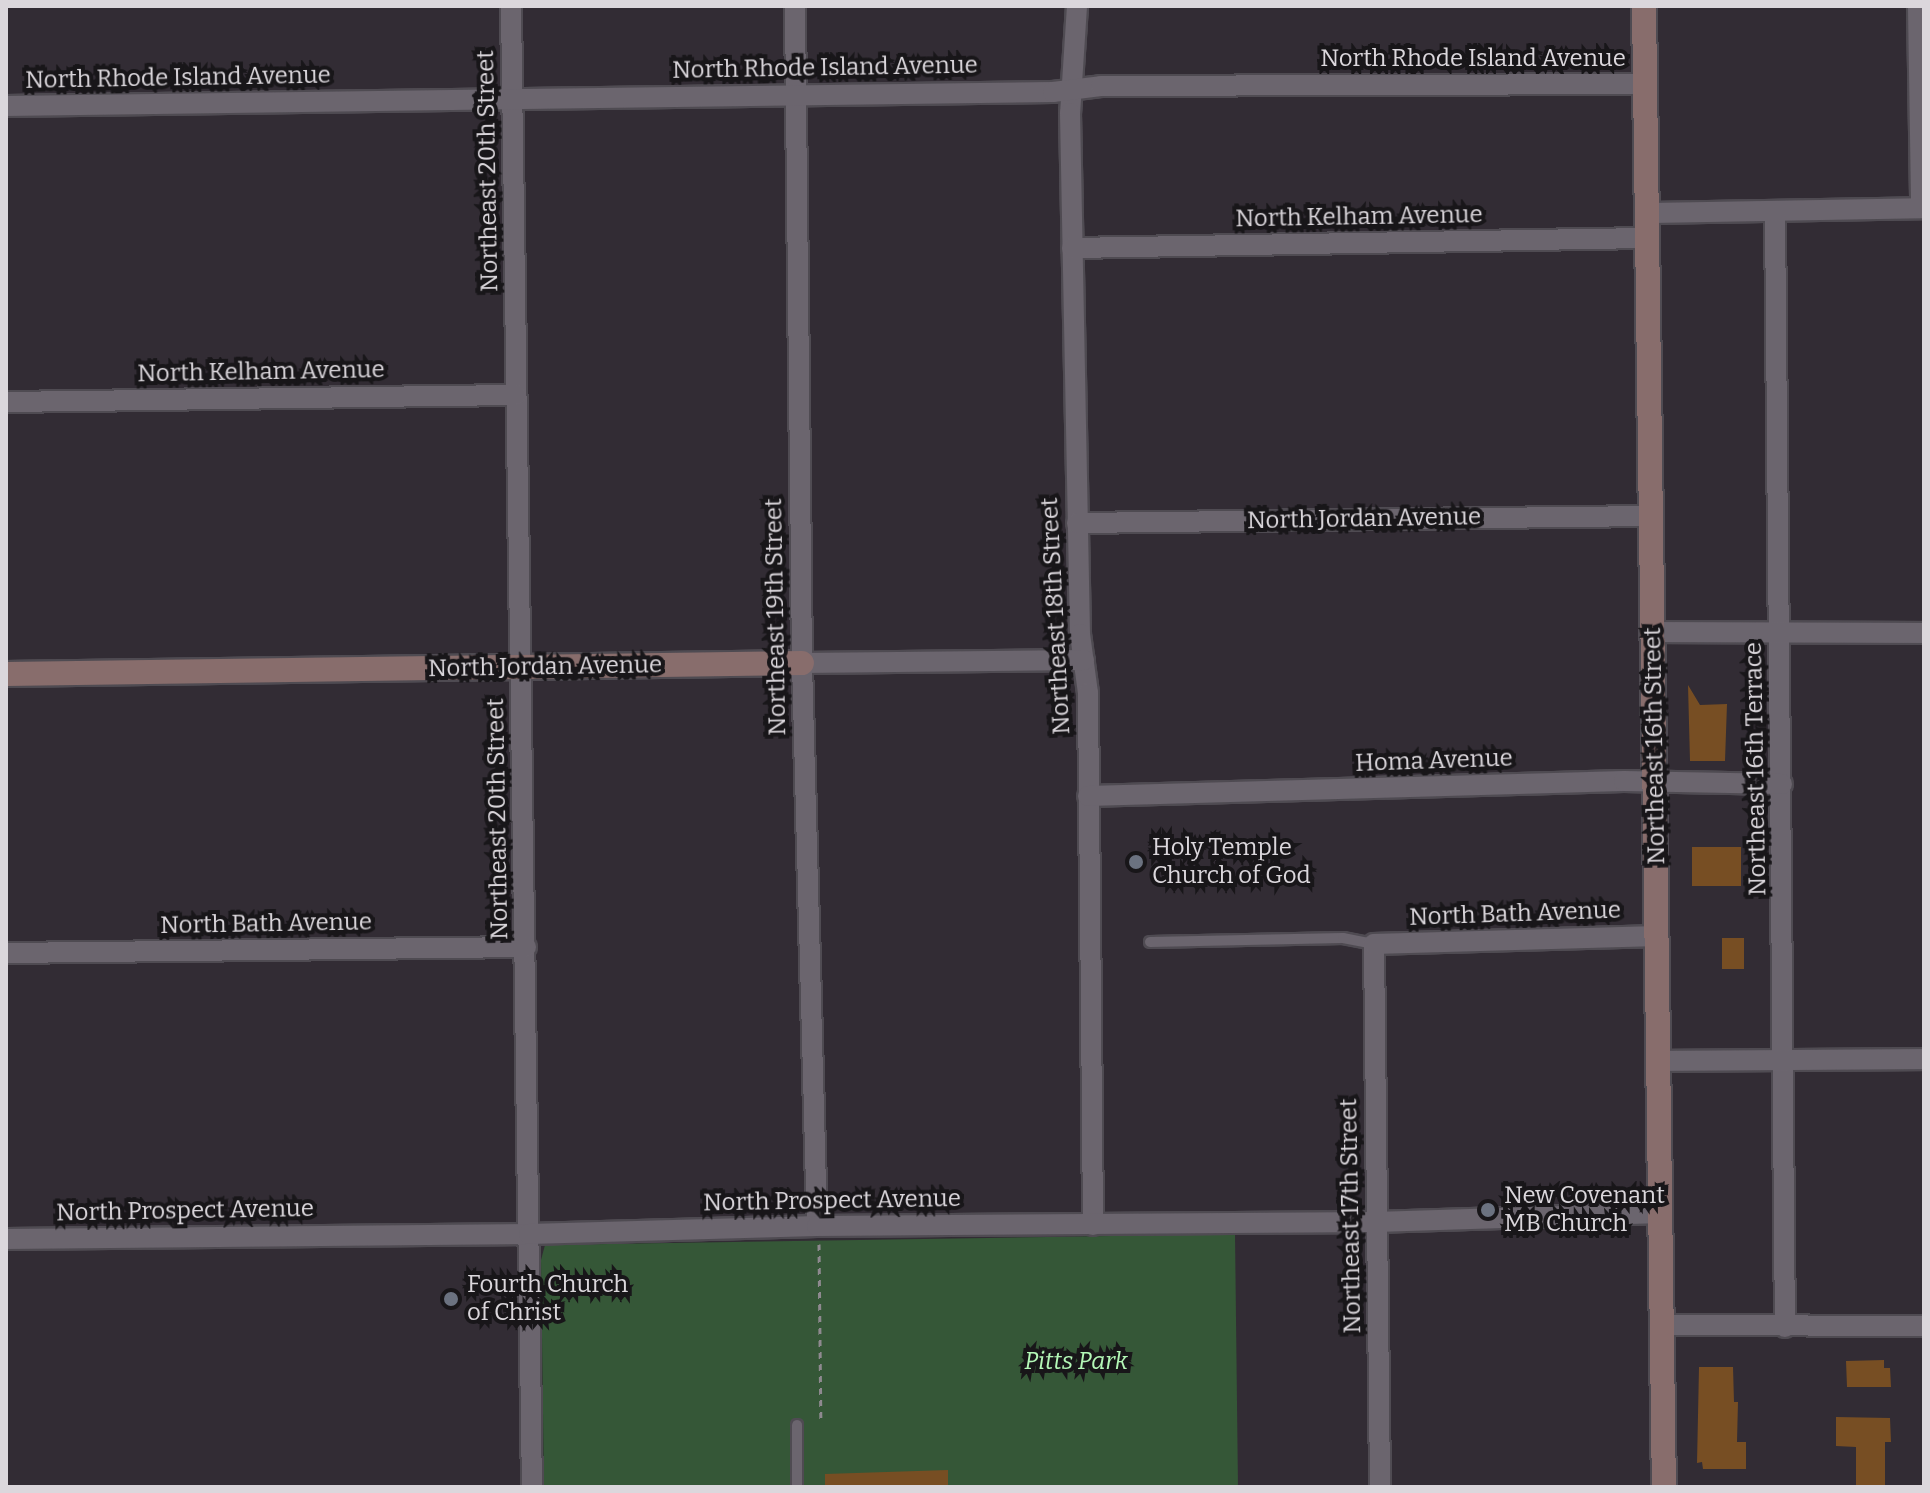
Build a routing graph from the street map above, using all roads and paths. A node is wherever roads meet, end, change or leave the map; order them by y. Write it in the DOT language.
graph roads {
  1 [pos="511,6"];
  2 [pos="795,6"];
  3 [pos="1077,6"];
  4 [pos="1644,6"];
  5 [pos="1918,6"];
  6 [pos="1645,84"];
  7 [pos="1073,89"];
  8 [pos="796,94"];
  9 [pos="514,99"];
  10 [pos="6,106"];
  11 [pos="1922,208"];
  12 [pos="1775,211"];
  13 [pos="1647,213"];
  14 [pos="1647,238"];
  15 [pos="1072,248"];
  16 [pos="516,395"];
  17 [pos="6,402"];
  18 [pos="1652,516"];
  19 [pos="1077,523"];
  20 [pos="1653,632"];
  21 [pos="1781,632"];
  22 [pos="1924,633"];
  23 [pos="1084,660"];
  24 [pos="802,663"];
  25 [pos="521,667"];
  26 [pos="6,674"];
  27 [pos="1654,783"];
  28 [pos="1782,784"];
  29 [pos="1088,796"];
  30 [pos="1657,936"];
  31 [pos="1150,942"];
  32 [pos="1374,944"];
  33 [pos="526,947"];
  34 [pos="6,953"];
  35 [pos="1784,1059"];
  36 [pos="1924,1059"];
  37 [pos="1658,1061"];
  38 [pos="1659,1213"];
  39 [pos="1377,1222"];
  40 [pos="1093,1225"];
  41 [pos="817,1226"];
  42 [pos="529,1234"];
  43 [pos="6,1239"];
  44 [pos="1661,1325"];
  45 [pos="1924,1326"];
  46 [pos="1785,1327"];
  47 [pos="821,1421"];
  48 [pos="797,1425"];
  49 [pos="532,1487"];
  50 [pos="797,1487"];
  51 [pos="1380,1487"];
  52 [pos="1664,1487"];
  1 -- 9 [label="street, Northeast 20th Street"];
  2 -- 8 [label="street, Northeast 19th Street"];
  3 -- 7 [label="street, Northeast 18th Street"];
  4 -- 6 [label="street, Northeast 16th Street"];
  5 -- 11 [label="street"];
  6 -- 7 [label="street, North Rhode Island Avenue"];
  6 -- 13 [label="street, Northeast 16th Street"];
  7 -- 8 [label="street, North Rhode Island Avenue"];
  7 -- 15 [label="street, Northeast 18th Street"];
  8 -- 9 [label="street, North Rhode Island Avenue"];
  8 -- 24 [label="street, Northeast 19th Street"];
  9 -- 10 [label="street, North Rhode Island Avenue"];
  9 -- 16 [label="street, Northeast 20th Street"];
  11 -- 12 [label="street"];
  12 -- 13 [label="street"];
  12 -- 21 [label="street, Northeast 16th Terrace"];
  13 -- 14 [label="street, Northeast 16th Street"];
  14 -- 15 [label="street, North Kelham Avenue"];
  14 -- 18 [label="street, Northeast 16th Street"];
  15 -- 19 [label="street, Northeast 18th Street"];
  16 -- 17 [label="street, North Kelham Avenue"];
  16 -- 25 [label="street, Northeast 20th Street"];
  18 -- 19 [label="street, North Jordan Avenue"];
  18 -- 20 [label="street, Northeast 16th Street"];
  19 -- 23 [label="street, Northeast 18th Street"];
  20 -- 21 [label="street"];
  20 -- 27 [label="street, Northeast 16th Street"];
  21 -- 22 [label="street"];
  21 -- 28 [label="street, Northeast 16th Terrace"];
  23 -- 24 [label="street, North Jordan Avenue"];
  23 -- 29 [label="street, Northeast 18th Street"];
  24 -- 25 [label="street, North Jordan Avenue"];
  24 -- 41 [label="street, Northeast 19th Street"];
  25 -- 26 [label="street, North Jordan Avenue"];
  25 -- 33 [label="street, Northeast 20th Street"];
  27 -- 28 [label="street, Homa Avenue"];
  27 -- 29 [label="street, Homa Avenue"];
  27 -- 30 [label="street, Northeast 16th Street"];
  28 -- 35 [label="street, Northeast 16th Terrace"];
  29 -- 40 [label="street, Northeast 18th Street"];
  30 -- 32 [label="street, North Bath Avenue"];
  30 -- 37 [label="street, Northeast 16th Street"];
  31 -- 32 [label="lane"];
  32 -- 39 [label="street, Northeast 17th Street"];
  33 -- 34 [label="street, North Bath Avenue"];
  33 -- 42 [label="street, Northeast 20th Street"];
  35 -- 36 [label="street"];
  35 -- 37 [label="street"];
  35 -- 46 [label="street, Northeast 16th Terrace"];
  37 -- 38 [label="street, Northeast 16th Street"];
  38 -- 39 [label="street, North Prospect Avenue"];
  38 -- 44 [label="street, Northeast 16th Street"];
  39 -- 40 [label="street, North Prospect Avenue"];
  39 -- 51 [label="street, Northeast 17th Street"];
  40 -- 41 [label="street, North Prospect Avenue"];
  41 -- 42 [label="street, North Prospect Avenue"];
  41 -- 47 [label="path"];
  42 -- 43 [label="street, North Prospect Avenue"];
  42 -- 49 [label="street, Northeast 20th Street"];
  44 -- 46 [label="street"];
  44 -- 52 [label="street, Northeast 16th Street"];
  45 -- 46 [label="street"];
  48 -- 50 [label="lane"];
}
